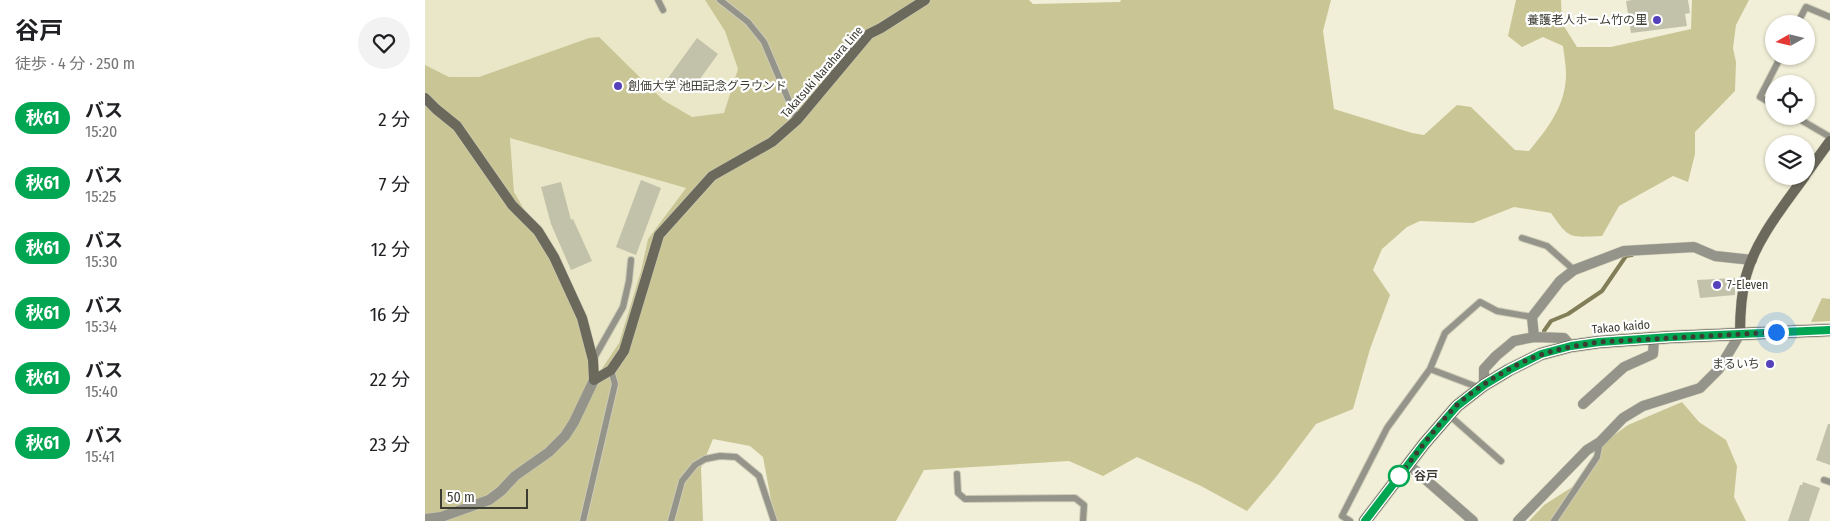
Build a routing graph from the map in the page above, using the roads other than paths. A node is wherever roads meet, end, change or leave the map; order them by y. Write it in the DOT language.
graph roads {
  1 [pos="658,0"];
  2 [pos="720,0"];
  3 [pos="925,0"];
  4 [pos="663,10"];
  5 [pos="1802,15"];
  6 [pos="1830,17"];
  7 [pos="1765,87"];
  8 [pos="425,98"];
  9 [pos="1765,100"];
  10 [pos="797,120"];
  11 [pos="1810,125"];
  12 [pos="1830,136"];
  13 [pos="1830,141"];
  14 [pos="1815,162"];
  15 [pos="1799,185"];
  16 [pos="1522,238"];
  17 [pos="631,260"];
  18 [pos="1752,260"];
  19 [pos="1574,270"];
  20 [pos="1532,317"];
  21 [pos="1830,330"];
  22 [pos="1740,334"];
  23 [pos="1534,337"];
  24 [pos="1654,338"];
  25 [pos="1571,346"];
  26 [pos="593,360"];
  27 [pos="1430,369"];
  28 [pos="611,370"];
  29 [pos="594,380"];
  30 [pos="1482,387"];
  31 [pos="1583,404"];
  32 [pos="1449,415"];
  33 [pos="1601,442"];
  34 [pos="1501,461"];
  35 [pos="1408,464"];
  36 [pos="957,474"];
  37 [pos="425,519"];
  38 [pos="583,521"];
  39 [pos="671,521"];
  40 [pos="774,521"];
  41 [pos="1083,521"];
  42 [pos="1350,521"];
  43 [pos="1365,521"];
  44 [pos="1473,521"];
  45 [pos="1518,521"];
  46 [pos="1554,521"];
  1 -- 4 [label="lane"];
  2 -- 10 [label="lane"];
  3 -- 10 [label="main road, Takatsuki Narahara Line"];
  5 -- 6 [label="lane"];
  7 -- 9 [label="lane"];
  8 -- 26 [label="main road"];
  10 -- 28 [label="main road, Takatsuki Narahara Line"];
  11 -- 12 [label="lane"];
  13 -- 14 [label="main road"];
  15 -- 18 [label="main road"];
  16 -- 19 [label="lane"];
  17 -- 26 [label="lane"];
  18 -- 19 [label="street"];
  18 -- 22 [label="main road"];
  19 -- 20 [label="street"];
  20 -- 23 [label="street"];
  20 -- 27 [label="lane"];
  21 -- 22 [label="main road, Takao kaido"];
  22 -- 24 [label="main road, Takao kaido"];
  22 -- 33 [label="street"];
  23 -- 25 [label="street"];
  23 -- 30 [label="street"];
  24 -- 25 [label="main road, Takao kaido"];
  24 -- 31 [label="street"];
  25 -- 30 [label="main road, Takao kaido"];
  26 -- 29 [label="main road"];
  27 -- 30 [label="lane"];
  27 -- 42 [label="lane"];
  28 -- 29 [label="main road"];
  28 -- 38 [label="lane"];
  29 -- 37 [label="street"];
  30 -- 32 [label="main road, Takao kaido"];
  32 -- 34 [label="lane"];
  32 -- 35 [label="main road, Takao kaido"];
  33 -- 45 [label="street"];
  33 -- 46 [label="lane"];
  35 -- 43 [label="main road, Takao kaido"];
  35 -- 44 [label="street"];
  36 -- 41 [label="lane"];
  39 -- 40 [label="lane"];
}
